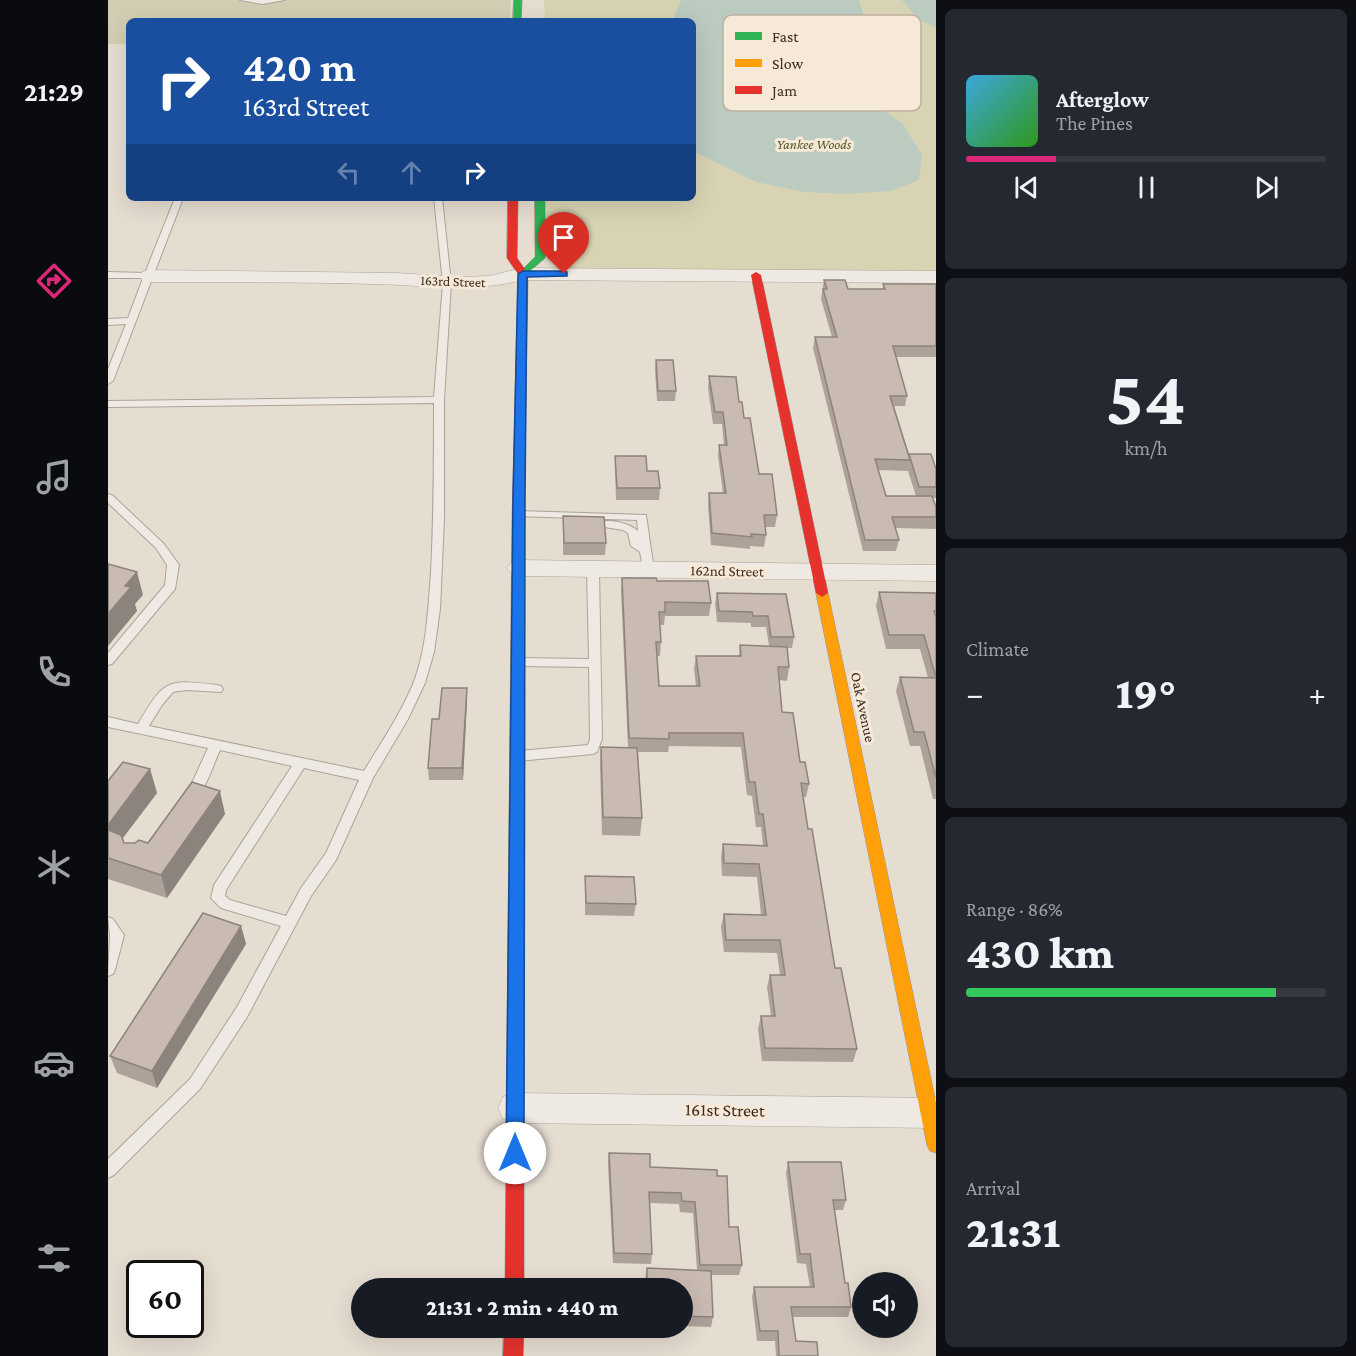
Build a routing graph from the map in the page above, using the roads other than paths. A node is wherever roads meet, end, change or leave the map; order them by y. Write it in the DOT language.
graph roads {
  1 [pos="243,0"];
  2 [pos="282,0"];
  3 [pos="518,0"];
  4 [pos="517,18"];
  5 [pos="178,201"];
  6 [pos="438,201"];
  7 [pos="513,201"];
  8 [pos="540,201"];
  9 [pos="523,274"];
  10 [pos="108,275"];
  11 [pos="756,275"];
  12 [pos="149,276"];
  13 [pos="936,277"];
  14 [pos="447,283"];
  15 [pos="131,321"];
  16 [pos="108,322"];
  17 [pos="108,381"];
  18 [pos="439,400"];
  19 [pos="108,404"];
  20 [pos="108,497"];
  21 [pos="519,514"];
  22 [pos="573,516"];
  23 [pos="647,560"];
  24 [pos="519,568"];
  25 [pos="593,569"];
  26 [pos="818,572"];
  27 [pos="936,573"];
  28 [pos="108,661"];
  29 [pos="518,662"];
  30 [pos="595,663"];
  31 [pos="217,688"];
  32 [pos="108,722"];
  33 [pos="141,729"];
  34 [pos="216,745"];
  35 [pos="517,756"];
  36 [pos="301,763"];
  37 [pos="367,777"];
  38 [pos="181,806"];
  39 [pos="108,923"];
  40 [pos="290,923"];
  41 [pos="108,970"];
  42 [pos="515,1108"];
  43 [pos="933,1113"];
  44 [pos="936,1145"];
  45 [pos="108,1170"];
  46 [pos="514,1278"];
  47 [pos="514,1338"];
  48 [pos="513,1356"];
  1 -- 2 [label="lane"];
  3 -- 4 [label="main road"];
  5 -- 12 [label="lane"];
  6 -- 14 [label="lane"];
  7 -- 9 [label="main road"];
  8 -- 9 [label="main road"];
  9 -- 11 [label="street, 163rd Street"];
  9 -- 14 [label="street, 163rd Street"];
  9 -- 21 [label="main road"];
  10 -- 12 [label="lane"];
  11 -- 13 [label="street, 163rd Street"];
  11 -- 26 [label="main road, Oak Avenue"];
  12 -- 14 [label="street, 163rd Street"];
  12 -- 15 [label="lane"];
  14 -- 18 [label="lane"];
  15 -- 16 [label="lane"];
  15 -- 17 [label="lane"];
  18 -- 19 [label="lane"];
  18 -- 37 [label="lane"];
  20 -- 28 [label="lane"];
  21 -- 22 [label="lane"];
  21 -- 24 [label="main road"];
  22 -- 23 [label="lane"];
  22 -- 23 [label="lane"];
  23 -- 25 [label="street, 162nd Street"];
  23 -- 26 [label="street, 162nd Street"];
  24 -- 25 [label="street, 162nd Street"];
  24 -- 29 [label="main road"];
  25 -- 30 [label="lane"];
  26 -- 27 [label="street, 162nd Street"];
  26 -- 43 [label="main road, Oak Avenue"];
  29 -- 30 [label="lane"];
  29 -- 35 [label="main road"];
  30 -- 35 [label="lane"];
  31 -- 33 [label="lane"];
  32 -- 33 [label="lane"];
  33 -- 34 [label="lane"];
  34 -- 36 [label="lane"];
  34 -- 38 [label="lane"];
  35 -- 42 [label="main road"];
  36 -- 37 [label="lane"];
  36 -- 40 [label="lane"];
  37 -- 40 [label="lane"];
  39 -- 41 [label="lane"];
  40 -- 45 [label="lane"];
  42 -- 43 [label="street, 161st Street"];
  42 -- 46 [label="main road"];
  43 -- 44 [label="main road, Oak Avenue"];
  47 -- 48 [label="main road"];
}
